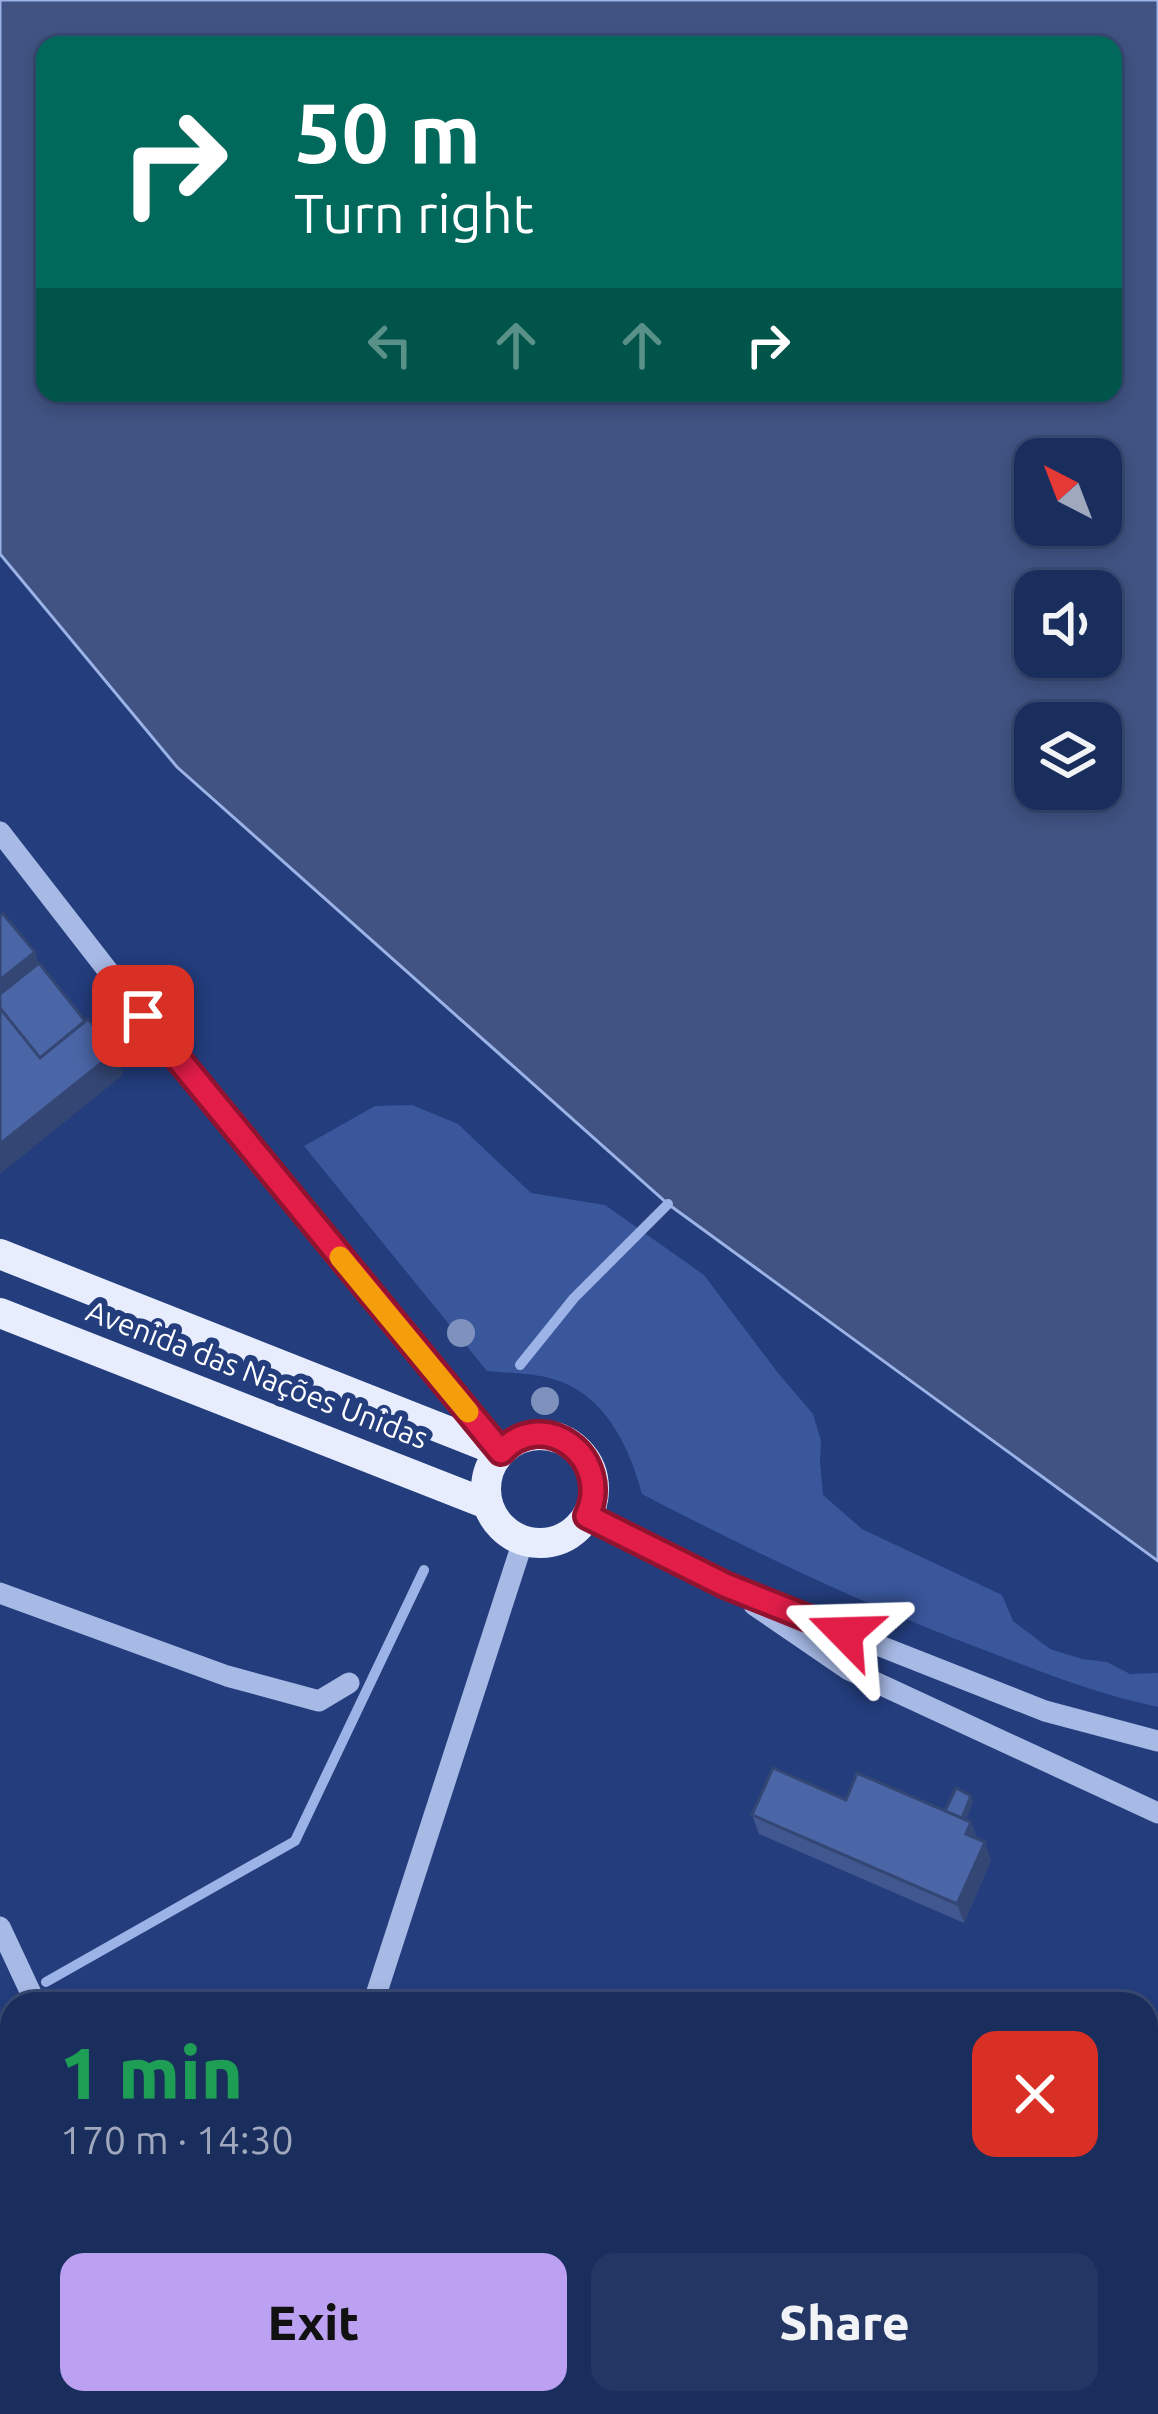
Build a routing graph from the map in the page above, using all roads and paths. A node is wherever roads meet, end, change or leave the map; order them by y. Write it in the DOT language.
graph roads {
  1 [pos="0,832"];
  2 [pos="0,1254"];
  3 [pos="0,1313"];
  4 [pos="501,1452"];
  5 [pos="487,1504"];
  6 [pos="587,1516"];
  7 [pos="523,1541"];
  8 [pos="725,1585"];
  9 [pos="0,1593"];
  10 [pos="349,1683"];
  11 [pos="1158,1741"];
  12 [pos="1158,1813"];
  13 [pos="0,1928"];
  14 [pos="30,1992"];
  15 [pos="377,1992"];
  1 -- 4 [label="street"];
  2 -- 4 [label="main road, Avenida das Nações Unidas"];
  3 -- 5 [label="main road, Avenida das Nações Unidas"];
  4 -- 5 [label="main road"];
  4 -- 6 [label="main road"];
  5 -- 7 [label="main road"];
  6 -- 7 [label="main road"];
  6 -- 8 [label="street"];
  7 -- 15 [label="street"];
  8 -- 11 [label="street"];
  8 -- 12 [label="street"];
  9 -- 10 [label="street"];
  13 -- 14 [label="street"];
}
